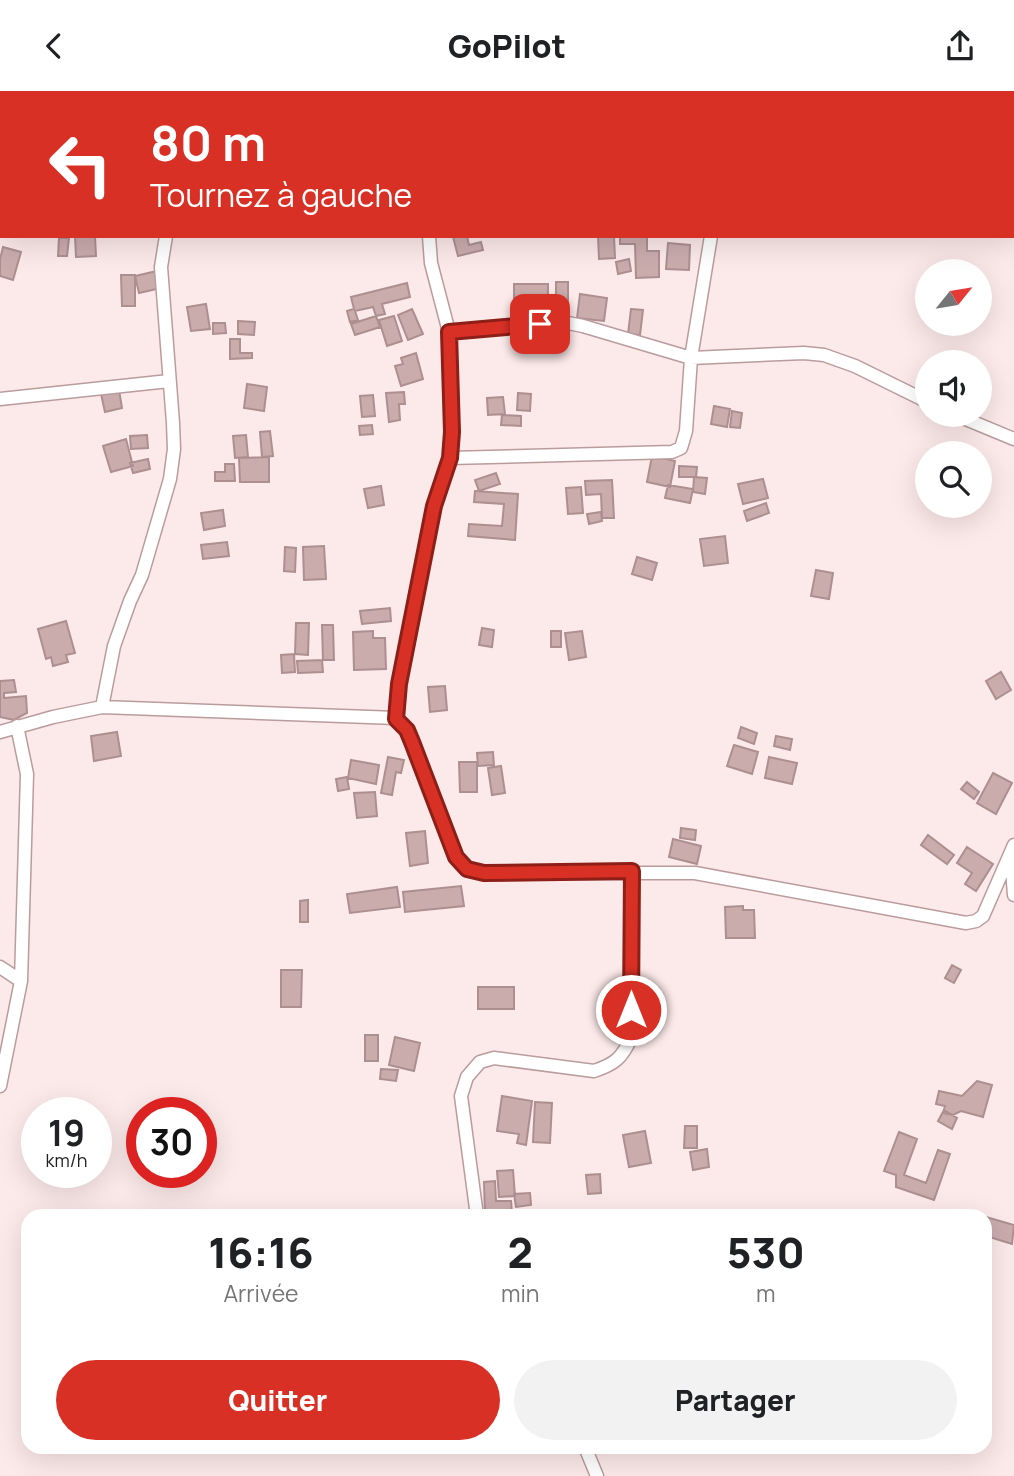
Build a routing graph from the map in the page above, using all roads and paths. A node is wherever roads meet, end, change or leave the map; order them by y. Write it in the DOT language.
graph roads {
  1 [pos="166,238"];
  2 [pos="429,238"];
  3 [pos="711,238"];
  4 [pos="449,332"];
  5 [pos="691,358"];
  6 [pos="169,381"];
  7 [pos="915,396"];
  8 [pos="0,399"];
  9 [pos="985,427"];
  10 [pos="1014,439"];
  11 [pos="450,458"];
  12 [pos="102,707"];
  13 [pos="396,719"];
  14 [pos="17,726"];
  15 [pos="0,732"];
  16 [pos="1012,849"];
  17 [pos="632,871"];
  18 [pos="1014,895"];
  19 [pos="0,967"];
  20 [pos="21,981"];
  21 [pos="0,1086"];
  22 [pos="476,1209"];
  23 [pos="588,1454"];
  24 [pos="597,1476"];
  1 -- 6 [label="street"];
  2 -- 4 [label="street"];
  3 -- 5 [label="street"];
  4 -- 5 [label="street"];
  4 -- 11 [label="street"];
  5 -- 7 [label="street"];
  5 -- 11 [label="street"];
  6 -- 8 [label="street"];
  6 -- 12 [label="street"];
  9 -- 10 [label="street"];
  11 -- 13 [label="street"];
  12 -- 13 [label="street"];
  12 -- 14 [label="street"];
  13 -- 17 [label="street"];
  14 -- 15 [label="street"];
  14 -- 20 [label="street"];
  16 -- 17 [label="street"];
  16 -- 18 [label="street"];
  17 -- 22 [label="street"];
  19 -- 20 [label="street"];
  20 -- 21 [label="street"];
  23 -- 24 [label="street"];
}
